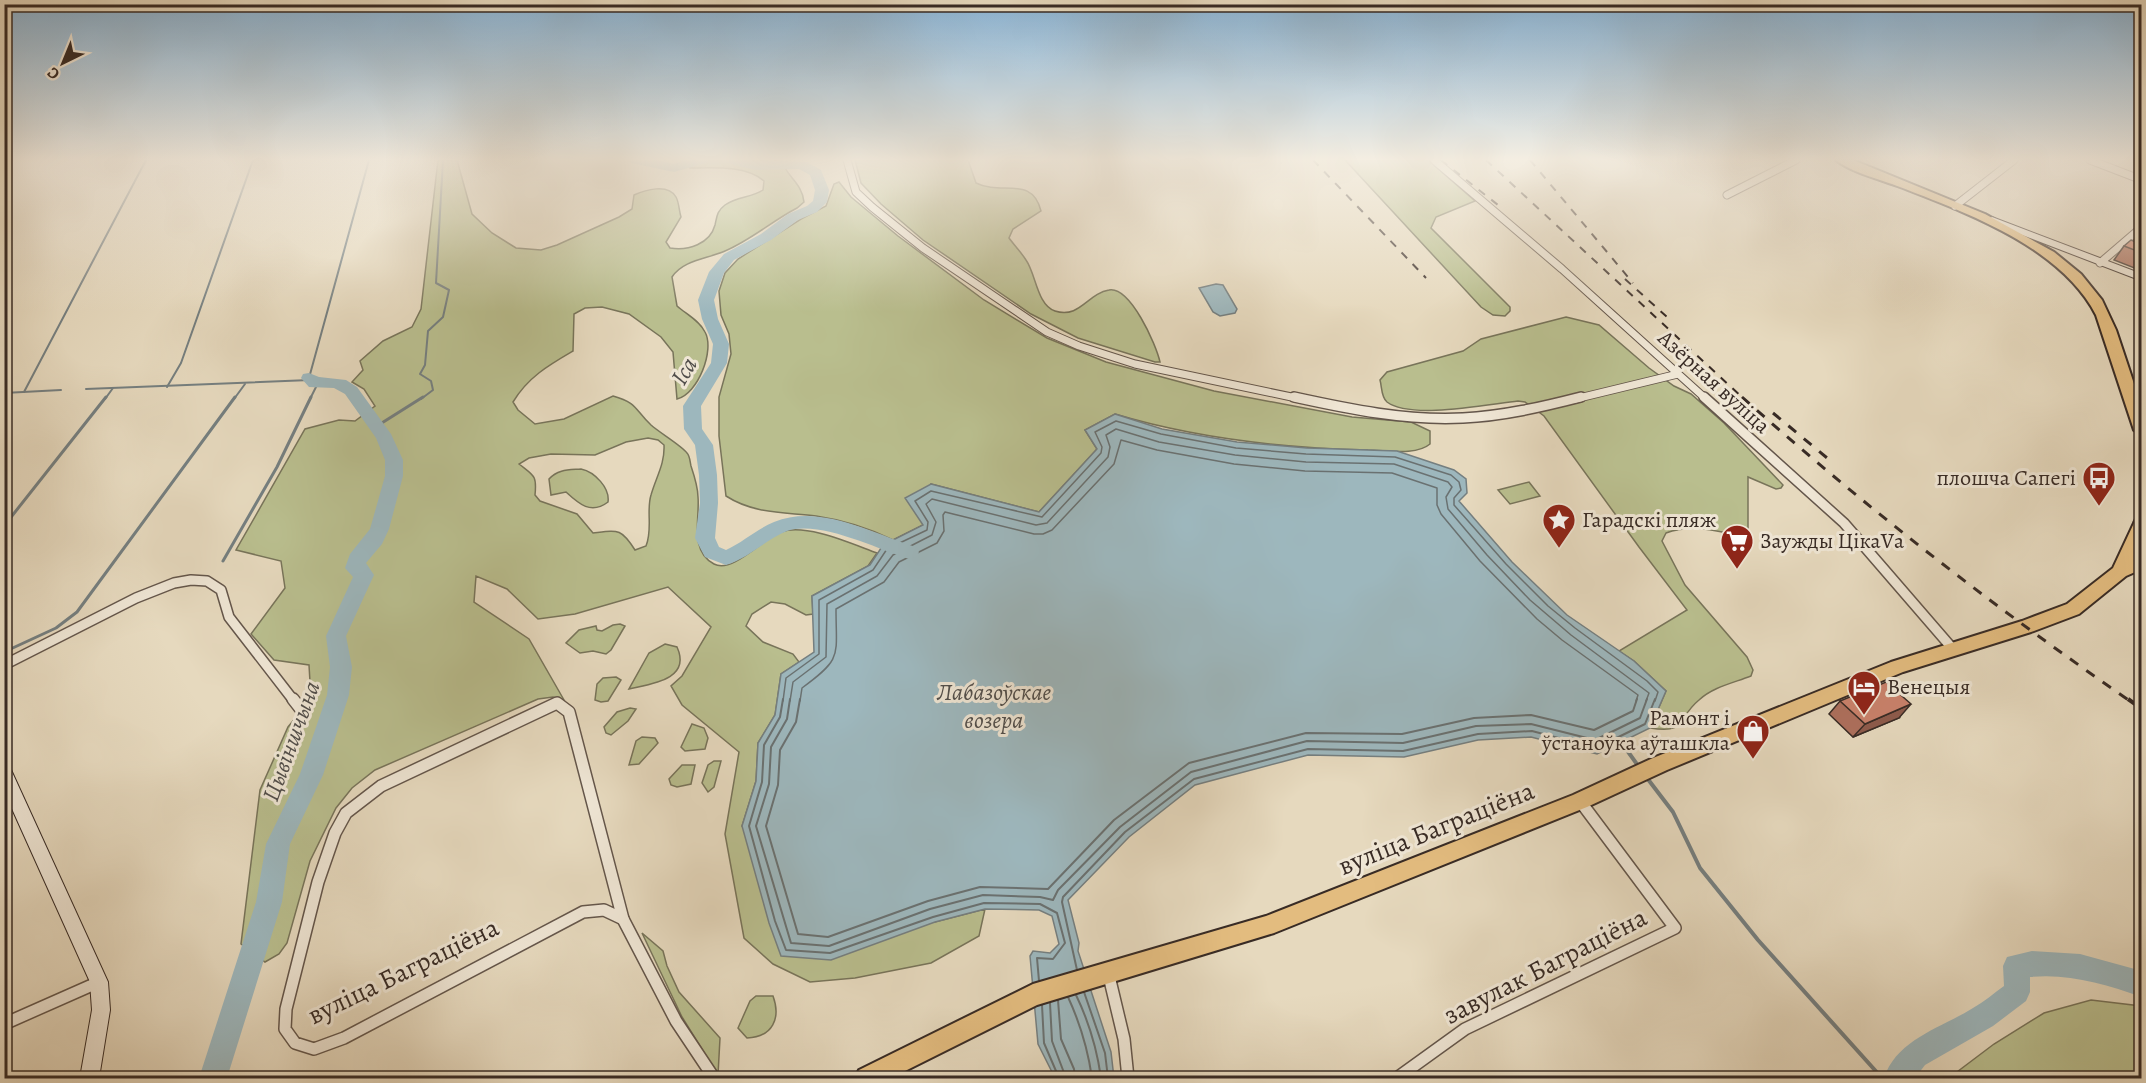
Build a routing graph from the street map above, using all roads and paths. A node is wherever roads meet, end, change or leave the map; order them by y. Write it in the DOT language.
graph roads {
  1 [pos="876,211"];
  2 [pos="1493,211"];
  3 [pos="1967,211"];
  4 [pos="2142,227"];
  5 [pos="2052,250"];
  6 [pos="2100,262"];
  7 [pos="2142,278"];
  8 [pos="1678,374"];
  9 [pos="2142,430"];
  10 [pos="2140,531"];
  11 [pos="2142,561"];
  12 [pos="2121,572"];
  13 [pos="1952,648"];
  14 [pos="4,665"];
  15 [pos="300,708"];
  16 [pos="4,772"];
  17 [pos="1580,801"];
  18 [pos="623,919"];
  19 [pos="1098,975"];
  20 [pos="99,981"];
  21 [pos="4,1024"];
  22 [pos="90,1078"];
  23 [pos="714,1078"];
  24 [pos="867,1078"];
  25 [pos="1128,1078"];
  26 [pos="1397,1078"];
  1 -- 8 [label="street"];
  2 -- 8 [label="street, Азёрная вуліца"];
  3 -- 5 [label="highway"];
  4 -- 6 [label="street"];
  5 -- 6 [label="street"];
  5 -- 9 [label="highway"];
  6 -- 7 [label="street"];
  8 -- 13 [label="street, Азёрная вуліца"];
  10 -- 12 [label="highway"];
  11 -- 12 [label="highway, вуліца Баграціёна"];
  12 -- 13 [label="highway, вуліца Баграціёна"];
  13 -- 17 [label="highway, вуліца Баграціёна"];
  14 -- 15 [label="street"];
  16 -- 20 [label="street"];
  17 -- 19 [label="highway, вуліца Баграціёна"];
  17 -- 26 [label="street, завулак Баграціёна"];
  18 -- 18 [label="street, вуліца Баграціёна"];
  18 -- 23 [label="street"];
  19 -- 24 [label="highway, вуліца Баграціёна"];
  19 -- 25 [label="street"];
  20 -- 21 [label="street"];
  20 -- 22 [label="street"];
}
